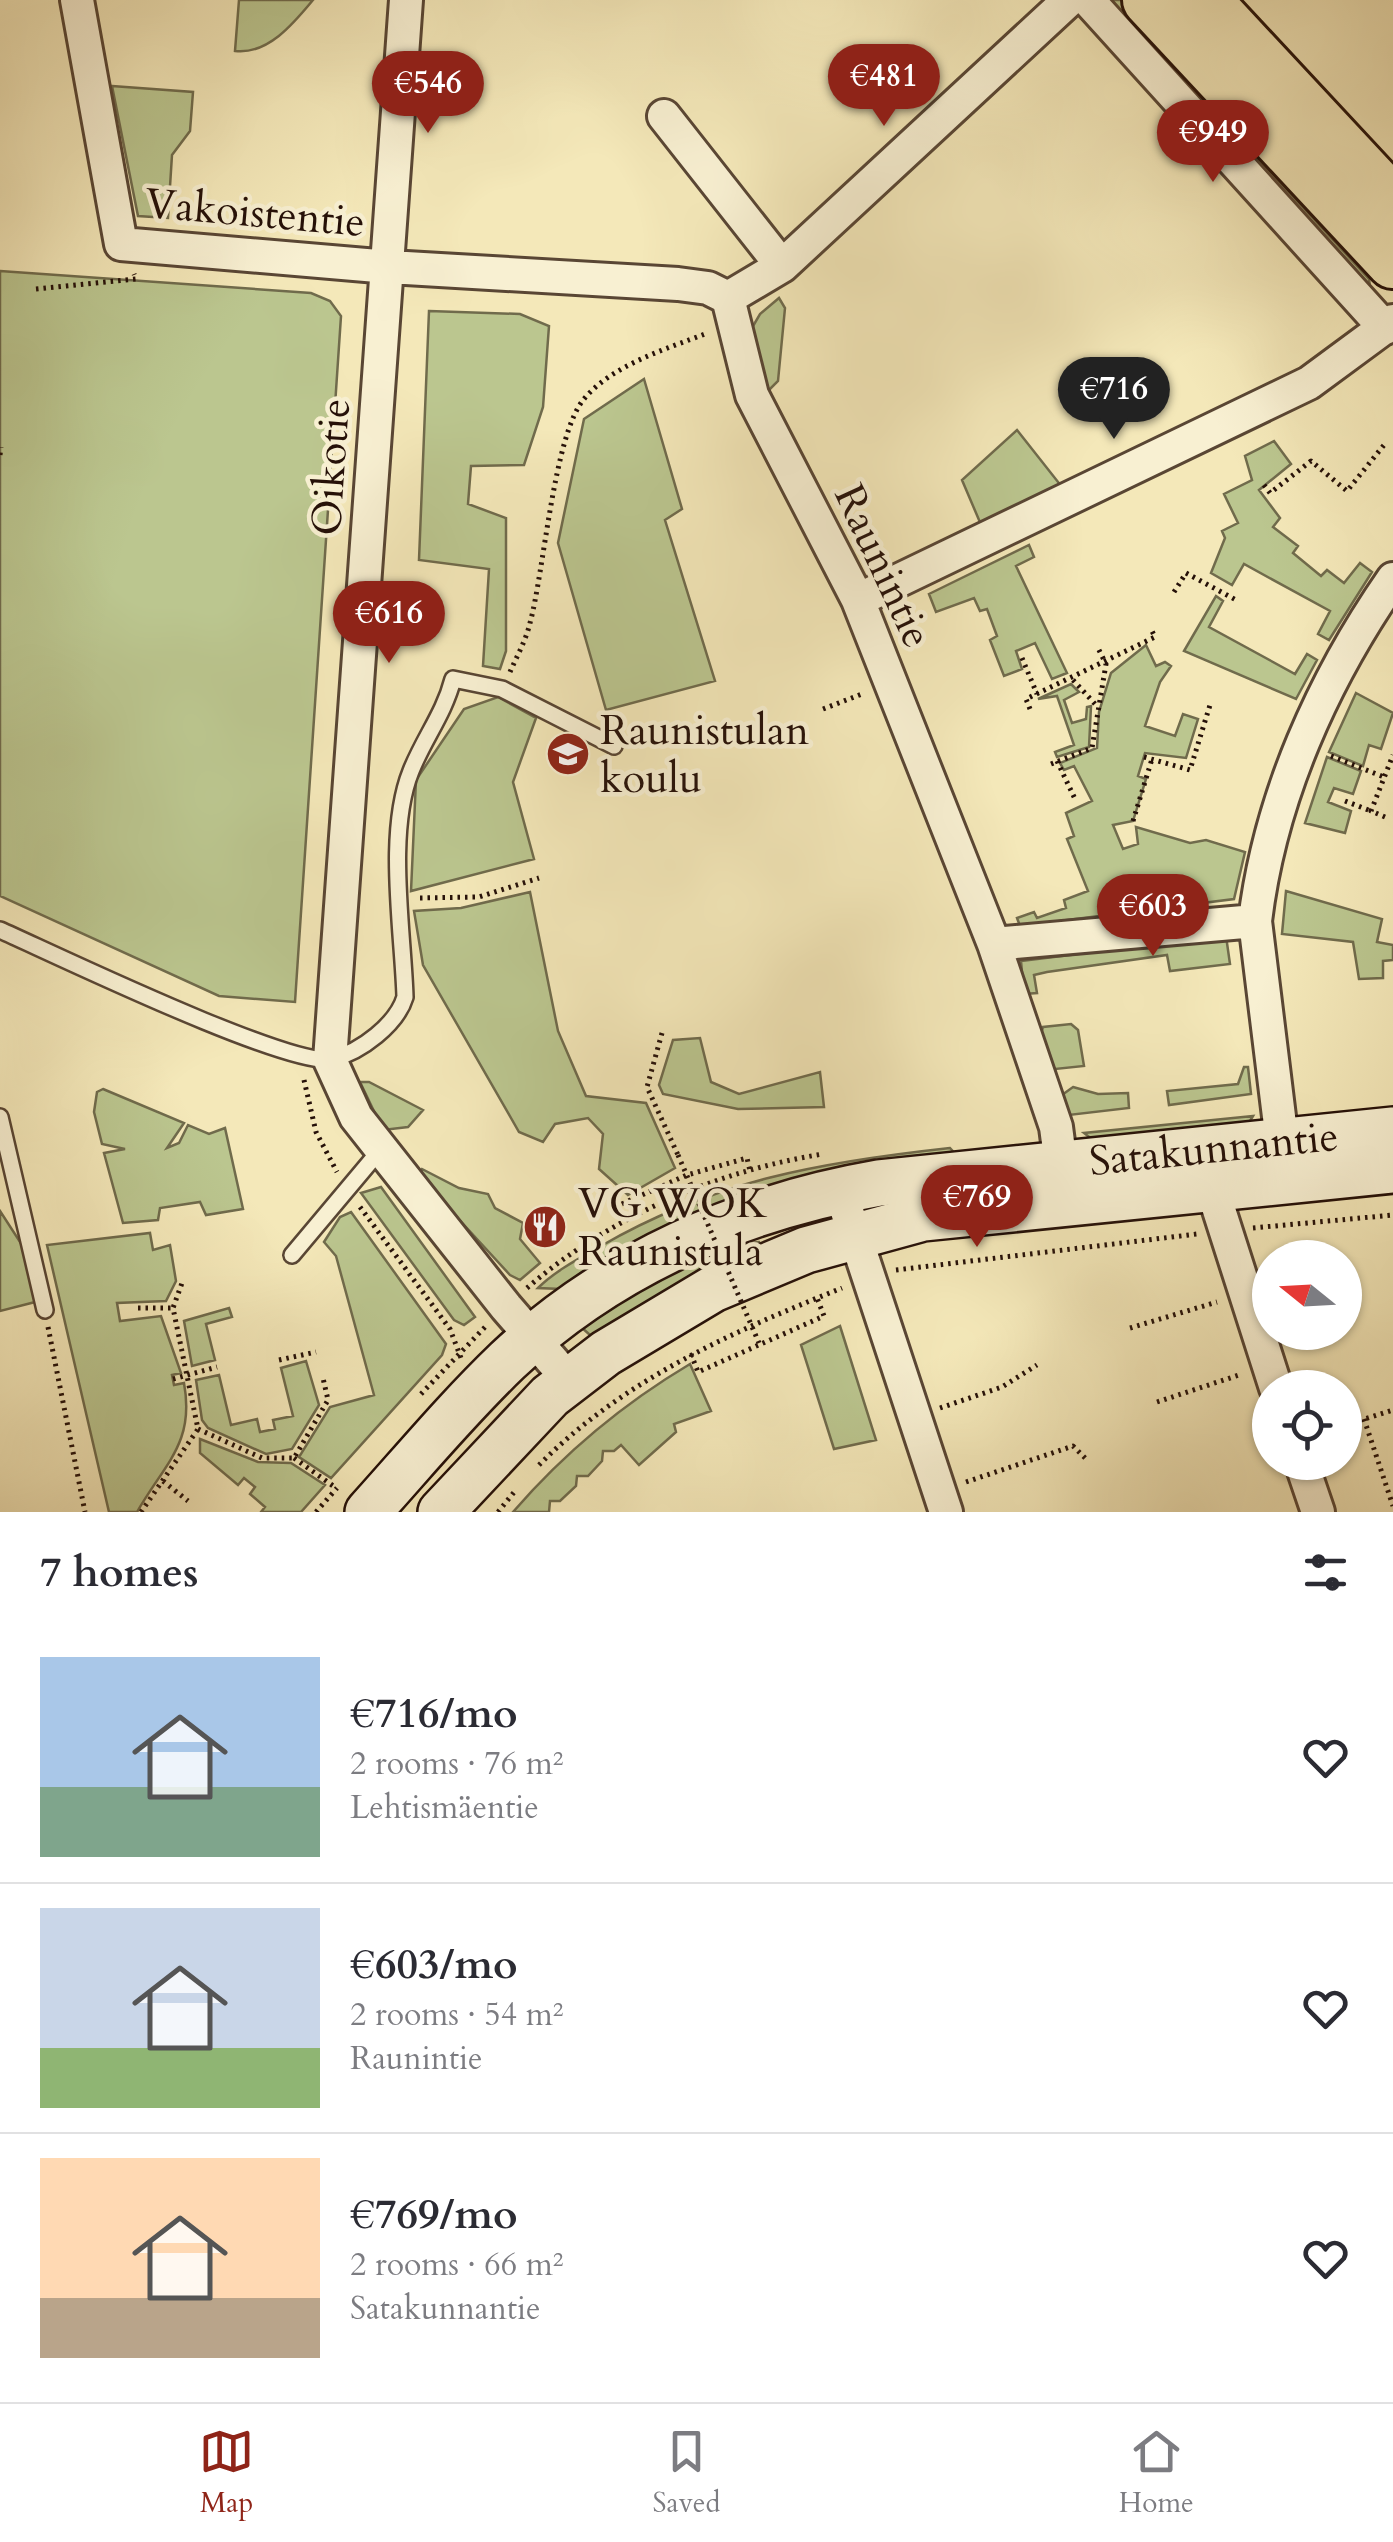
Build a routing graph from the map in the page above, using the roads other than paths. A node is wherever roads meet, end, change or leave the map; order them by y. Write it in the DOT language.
graph roads {
  1 [pos="77,0"];
  2 [pos="406,0"];
  3 [pos="1068,0"];
  4 [pos="1088,0"];
  5 [pos="1149,0"];
  6 [pos="1204,0"];
  7 [pos="664,116"];
  8 [pos="1393,204"];
  9 [pos="1393,262"];
  10 [pos="782,266"];
  11 [pos="389,268"];
  12 [pos="728,298"];
  13 [pos="1389,324"];
  14 [pos="1393,579"];
  15 [pos="858,600"];
  16 [pos="614,746"];
  17 [pos="1255,920"];
  18 [pos="0,930"];
  19 [pos="994,944"];
  20 [pos="330,1060"];
  21 [pos="0,1117"];
  22 [pos="1393,1130"];
  23 [pos="1282,1141"];
  24 [pos="381,1150"];
  25 [pos="1393,1170"];
  26 [pos="1063,1184"];
  27 [pos="1212,1188"];
  28 [pos="840,1190"];
  29 [pos="854,1234"];
  30 [pos="292,1255"];
  31 [pos="44,1310"];
  32 [pos="533,1338"];
  33 [pos="1270,1370"];
  34 [pos="569,1380"];
  35 [pos="1307,1480"];
  36 [pos="353,1500"];
  37 [pos="944,1502"];
  38 [pos="442,1512"];
  39 [pos="1318,1512"];
  1 -- 11 [label="street, Vakoistentie"];
  2 -- 11 [label="street, Oikotie"];
  3 -- 10 [label="street"];
  4 -- 13 [label="street"];
  5 -- 9 [label="highway"];
  6 -- 8 [label="highway"];
  7 -- 10 [label="street"];
  10 -- 12 [label="street"];
  11 -- 12 [label="street"];
  11 -- 20 [label="street, Oikotie"];
  12 -- 15 [label="street, Raunintie"];
  13 -- 15 [label="street"];
  14 -- 17 [label="street"];
  15 -- 19 [label="street, Raunintie"];
  16 -- 20 [label="lane"];
  17 -- 19 [label="street"];
  17 -- 23 [label="street"];
  18 -- 20 [label="lane"];
  19 -- 26 [label="street, Raunintie"];
  20 -- 24 [label="street"];
  21 -- 31 [label="lane"];
  22 -- 23 [label="main road, Satakunnantie"];
  23 -- 26 [label="main road, Satakunnantie"];
  24 -- 30 [label="lane"];
  24 -- 32 [label="street"];
  25 -- 27 [label="main road, Satakunnantie"];
  26 -- 27 [label="main road, Satakunnantie"];
  26 -- 28 [label="main road, Satakunnantie"];
  26 -- 29 [label="main road, Satakunnantie"];
  27 -- 33 [label="street"];
  28 -- 29 [label="street"];
  28 -- 32 [label="main road, Satakunnantie"];
  29 -- 34 [label="main road, Satakunnantie"];
  29 -- 37 [label="street"];
  32 -- 34 [label="street"];
  32 -- 36 [label="main road, Satakunnantie"];
  34 -- 38 [label="main road, Satakunnantie"];
  35 -- 39 [label="street"];
}
